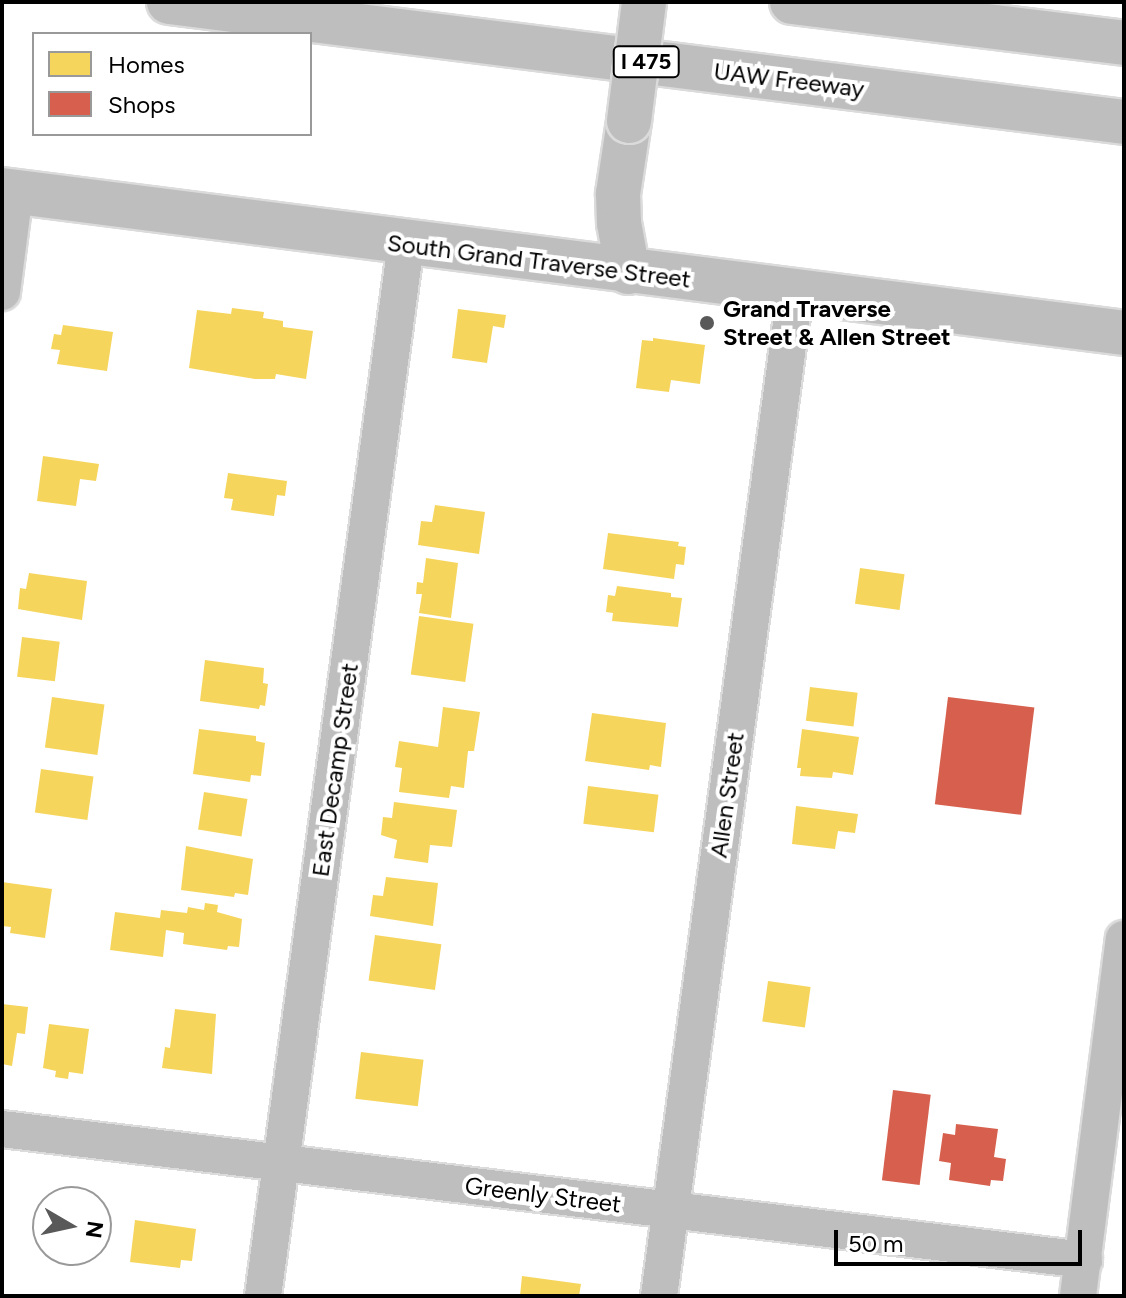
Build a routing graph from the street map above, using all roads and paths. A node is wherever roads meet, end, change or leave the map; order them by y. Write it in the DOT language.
graph roads {
  1 [pos="169,2"];
  2 [pos="644,2"];
  3 [pos="792,2"];
  4 [pos="1124,43"];
  5 [pos="1124,122"];
  6 [pos="9,191"];
  7 [pos="406,244"];
  8 [pos="628,272"];
  9 [pos="2,292"];
  10 [pos="795,294"];
  11 [pos="1124,333"];
  12 [pos="1124,939"];
  13 [pos="2,1129"];
  14 [pos="282,1164"];
  15 [pos="671,1210"];
  16 [pos="1084,1260"];
  17 [pos="263,1296"];
  18 [pos="659,1296"];
  19 [pos="1078,1296"];
  1 -- 5 [label="main road, UAW Freeway / I 475"];
  2 -- 8 [label="main road, bridge"];
  3 -- 4 [label="main road"];
  6 -- 7 [label="main road, South Grand Traverse Street"];
  6 -- 9 [label="street"];
  7 -- 8 [label="main road, South Grand Traverse Street"];
  7 -- 14 [label="street, East Decamp Street"];
  8 -- 10 [label="main road, South Grand Traverse Street"];
  10 -- 11 [label="main road, South Grand Traverse Street"];
  10 -- 15 [label="street, Allen Street"];
  12 -- 16 [label="street"];
  13 -- 14 [label="street, Greenly Street"];
  14 -- 15 [label="street, Greenly Street"];
  14 -- 17 [label="street, East Decamp Street"];
  15 -- 16 [label="street, Greenly Street"];
  15 -- 18 [label="street, Allen Street"];
  16 -- 19 [label="street"];
}
